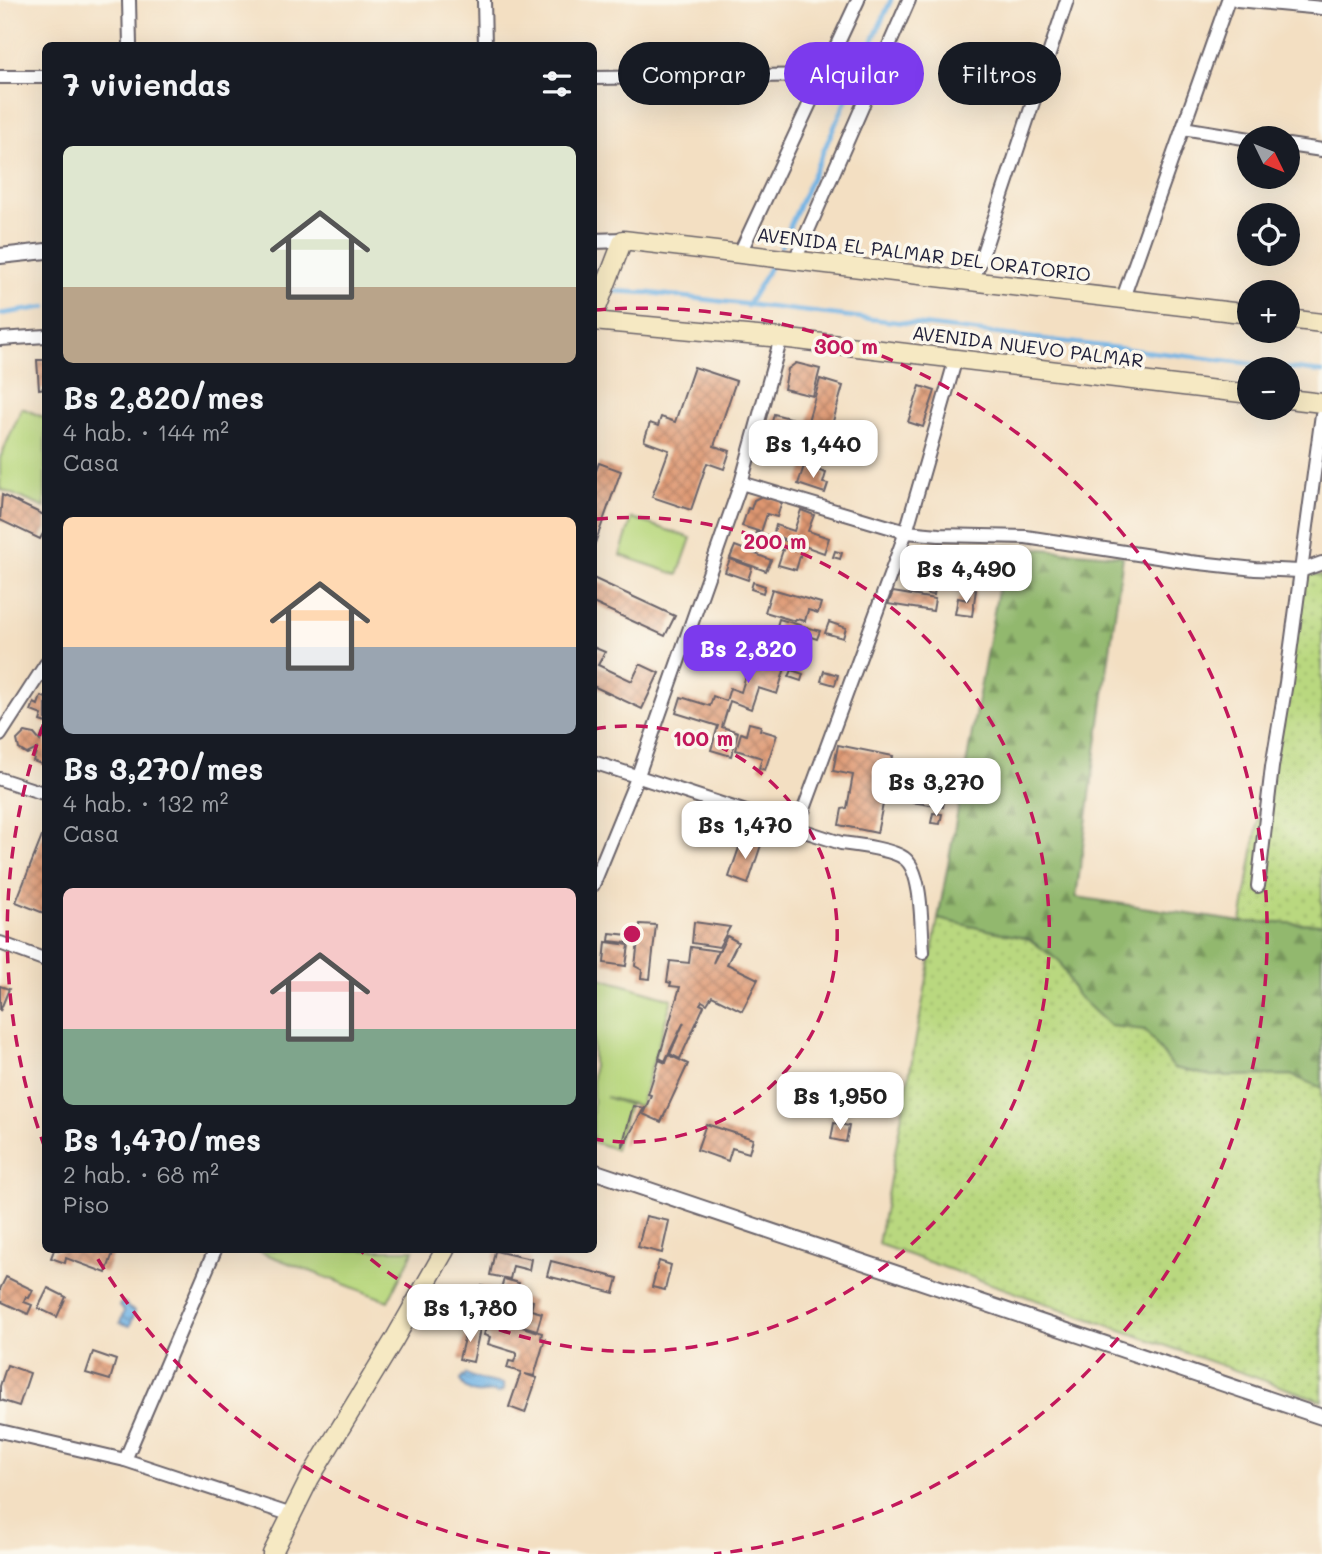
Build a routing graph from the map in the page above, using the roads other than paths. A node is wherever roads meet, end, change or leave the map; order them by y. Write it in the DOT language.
graph roads {
  1 [pos="130,0"];
  2 [pos="484,0"];
  3 [pos="858,0"];
  4 [pos="909,0"];
  5 [pos="1067,0"];
  6 [pos="1228,0"];
  7 [pos="1237,0"];
  8 [pos="1322,8"];
  9 [pos="131,42"];
  10 [pos="485,42"];
  11 [pos="838,42"];
  12 [pos="784,76"];
  13 [pos="0,77"];
  14 [pos="42,77"];
  15 [pos="597,78"];
  16 [pos="809,105"];
  17 [pos="1183,128"];
  18 [pos="1237,137"];
  19 [pos="1300,147"];
  20 [pos="1322,150"];
  21 [pos="623,240"];
  22 [pos="597,241"];
  23 [pos="42,251"];
  24 [pos="740,253"];
  25 [pos="0,256"];
  26 [pos="795,260"];
  27 [pos="971,281"];
  28 [pos="1123,298"];
  29 [pos="597,310"];
  30 [pos="1237,312"];
  31 [pos="597,315"];
  32 [pos="1300,320"];
  33 [pos="1322,323"];
  34 [pos="42,336"];
  35 [pos="781,338"];
  36 [pos="0,340"];
  37 [pos="956,358"];
  38 [pos="1237,392"];
  39 [pos="1300,400"];
  40 [pos="1322,403"];
  41 [pos="1322,414"];
  42 [pos="741,483"];
  43 [pos="906,532"];
  44 [pos="1322,563"];
  45 [pos="1300,571"];
  46 [pos="42,670"];
  47 [pos="0,735"];
  48 [pos="597,763"];
  49 [pos="637,778"];
  50 [pos="0,779"];
  51 [pos="42,792"];
  52 [pos="797,828"];
  53 [pos="597,875"];
  54 [pos="1258,886"];
  55 [pos="0,943"];
  56 [pos="923,952"];
  57 [pos="42,959"];
  58 [pos="597,1172"];
  59 [pos="214,1253"];
  60 [pos="443,1253"];
  61 [pos="1322,1417"];
  62 [pos="0,1431"];
  63 [pos="125,1460"];
  64 [pos="292,1515"];
  65 [pos="272,1554"];
  1 -- 9 [label="street"];
  2 -- 10 [label="street"];
  3 -- 11 [label="street"];
  4 -- 26 [label="street"];
  5 -- 27 [label="street"];
  6 -- 17 [label="street"];
  7 -- 8 [label="street"];
  12 -- 15 [label="street"];
  13 -- 14 [label="street"];
  16 -- 24 [label="street"];
  17 -- 18 [label="street"];
  17 -- 28 [label="street"];
  19 -- 20 [label="street"];
  21 -- 22 [label="street, AVENIDA EL PALMAR DEL ORATORIO"];
  21 -- 24 [label="main road, AVENIDA EL PALMAR DEL ORATORIO"];
  21 -- 29 [label="main road"];
  23 -- 25 [label="street"];
  24 -- 26 [label="main road, AVENIDA EL PALMAR DEL ORATORIO"];
  26 -- 27 [label="main road, AVENIDA EL PALMAR DEL ORATORIO"];
  27 -- 28 [label="main road, AVENIDA EL PALMAR DEL ORATORIO"];
  28 -- 30 [label="main road, AVENIDA EL PALMAR DEL ORATORIO"];
  31 -- 35 [label="main road, AVENIDA NUEVO PALMAR"];
  32 -- 33 [label="main road"];
  34 -- 36 [label="street"];
  35 -- 37 [label="main road, AVENIDA NUEVO PALMAR"];
  35 -- 42 [label="street"];
  37 -- 38 [label="main road, AVENIDA NUEVO PALMAR"];
  37 -- 43 [label="street"];
  39 -- 40 [label="main road"];
  41 -- 45 [label="street"];
  42 -- 43 [label="street"];
  42 -- 49 [label="street"];
  43 -- 45 [label="street"];
  43 -- 52 [label="street"];
  44 -- 45 [label="street"];
  45 -- 54 [label="street"];
  46 -- 47 [label="street"];
  48 -- 49 [label="street"];
  49 -- 52 [label="street"];
  49 -- 53 [label="street"];
  50 -- 51 [label="street"];
  52 -- 56 [label="street"];
  55 -- 57 [label="street"];
  58 -- 61 [label="street"];
  59 -- 63 [label="street"];
  60 -- 64 [label="main road"];
  62 -- 63 [label="street"];
  63 -- 64 [label="street"];
  64 -- 65 [label="main road"];
}
